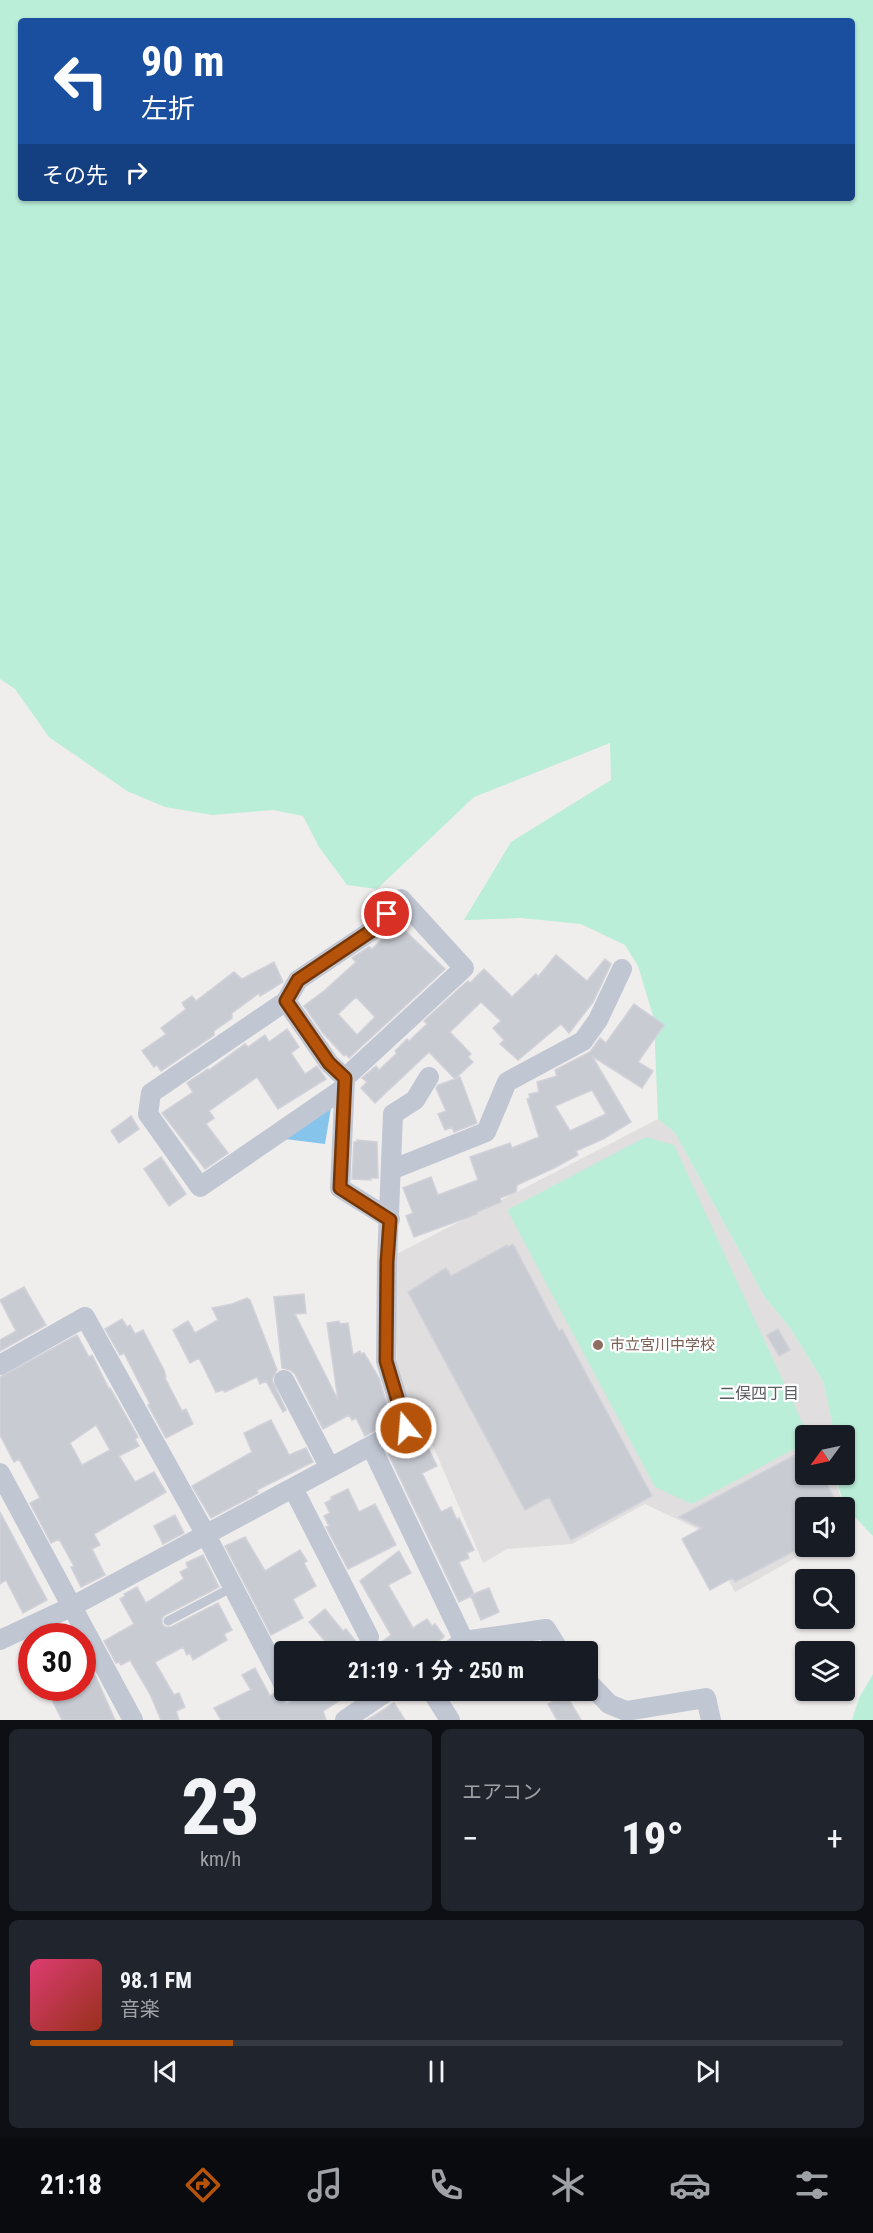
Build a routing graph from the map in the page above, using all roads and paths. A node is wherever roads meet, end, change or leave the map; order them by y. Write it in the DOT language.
graph roads {
  1 [pos="622,969"];
  2 [pos="286,1001"];
  3 [pos="429,1077"];
  4 [pos="345,1083"];
  5 [pos="391,1170"];
  6 [pos="390,1220"];
  7 [pos="0,1365"];
  8 [pos="284,1380"];
  9 [pos="371,1446"];
  10 [pos="330,1468"];
  11 [pos="0,1473"];
  12 [pos="293,1488"];
  13 [pos="6,1501"];
  14 [pos="207,1536"];
  15 [pos="233,1587"];
  16 [pos="71,1607"];
  17 [pos="168,1621"];
  18 [pos="369,1637"];
  19 [pos="0,1640"];
  20 [pos="454,1641"];
  21 [pos="482,1641"];
  22 [pos="553,1641"];
  23 [pos="274,1666"];
  24 [pos="598,1692"];
  25 [pos="378,1701"];
  26 [pos="439,1701"];
  27 [pos="365,1714"];
  28 [pos="133,1720"];
  29 [pos="345,1720"];
  30 [pos="450,1720"];
  31 [pos="711,1720"];
  1 -- 5 [label="street"];
  2 -- 4 [label="street"];
  2 -- 4 [label="street"];
  2 -- 4 [label="street"];
  3 -- 5 [label="street"];
  4 -- 6 [label="street"];
  5 -- 6 [label="street"];
  6 -- 9 [label="street"];
  7 -- 14 [label="street"];
  8 -- 10 [label="street"];
  9 -- 10 [label="street"];
  9 -- 20 [label="street"];
  10 -- 12 [label="street"];
  11 -- 13 [label="street"];
  12 -- 14 [label="street"];
  12 -- 18 [label="street"];
  13 -- 16 [label="street"];
  14 -- 15 [label="street"];
  14 -- 16 [label="street"];
  15 -- 17 [label="lane"];
  15 -- 23 [label="street"];
  16 -- 19 [label="street"];
  16 -- 28 [label="street"];
  21 -- 22 [label="street"];
  24 -- 31 [label="street"];
  25 -- 27 [label="street"];
  26 -- 30 [label="street"];
  27 -- 29 [label="street"];
}
